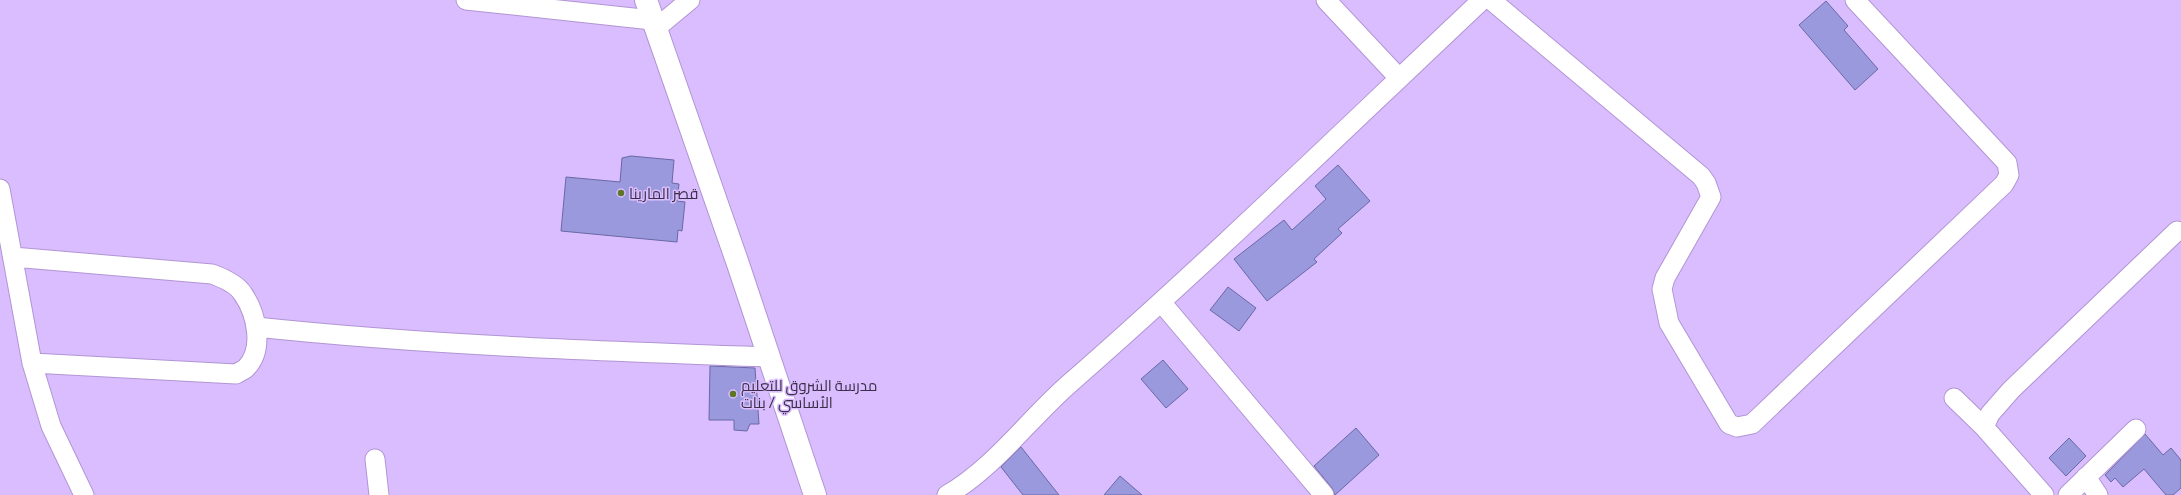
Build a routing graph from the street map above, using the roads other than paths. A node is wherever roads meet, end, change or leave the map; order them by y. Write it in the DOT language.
graph roads {
  1 [pos="466,0"];
  2 [pos="646,0"];
  3 [pos="690,0"];
  4 [pos="1326,0"];
  5 [pos="1482,0"];
  6 [pos="1491,0"];
  7 [pos="1855,0"];
  8 [pos="653,25"];
  9 [pos="1400,78"];
  10 [pos="0,189"];
  11 [pos="3,220"];
  12 [pos="2177,231"];
  13 [pos="13,257"];
  14 [pos="1161,302"];
  15 [pos="256,327"];
  16 [pos="769,357"];
  17 [pos="32,363"];
  18 [pos="1954,398"];
  19 [pos="1984,428"];
  20 [pos="2136,429"];
  21 [pos="375,459"];
  22 [pos="2086,477"];
  23 [pos="84,495"];
  24 [pos="380,495"];
  25 [pos="815,495"];
  26 [pos="947,495"];
  27 [pos="1324,495"];
  28 [pos="2044,495"];
  29 [pos="2068,495"];
  30 [pos="2098,495"];
  1 -- 8 [label="street"];
  2 -- 8 [label="main road"];
  3 -- 8 [label="street"];
  4 -- 9 [label="street"];
  5 -- 9 [label="street"];
  6 -- 7 [label="street"];
  8 -- 16 [label="main road"];
  9 -- 14 [label="street"];
  10 -- 11 [label="street"];
  11 -- 13 [label="street"];
  12 -- 19 [label="street"];
  13 -- 15 [label="street"];
  13 -- 17 [label="street"];
  14 -- 26 [label="street"];
  14 -- 27 [label="street"];
  15 -- 16 [label="street"];
  15 -- 17 [label="street"];
  16 -- 25 [label="main road"];
  17 -- 23 [label="street"];
  18 -- 19 [label="street"];
  19 -- 28 [label="street"];
  20 -- 22 [label="street"];
  21 -- 24 [label="street"];
  22 -- 29 [label="street"];
  22 -- 30 [label="street"];
}
